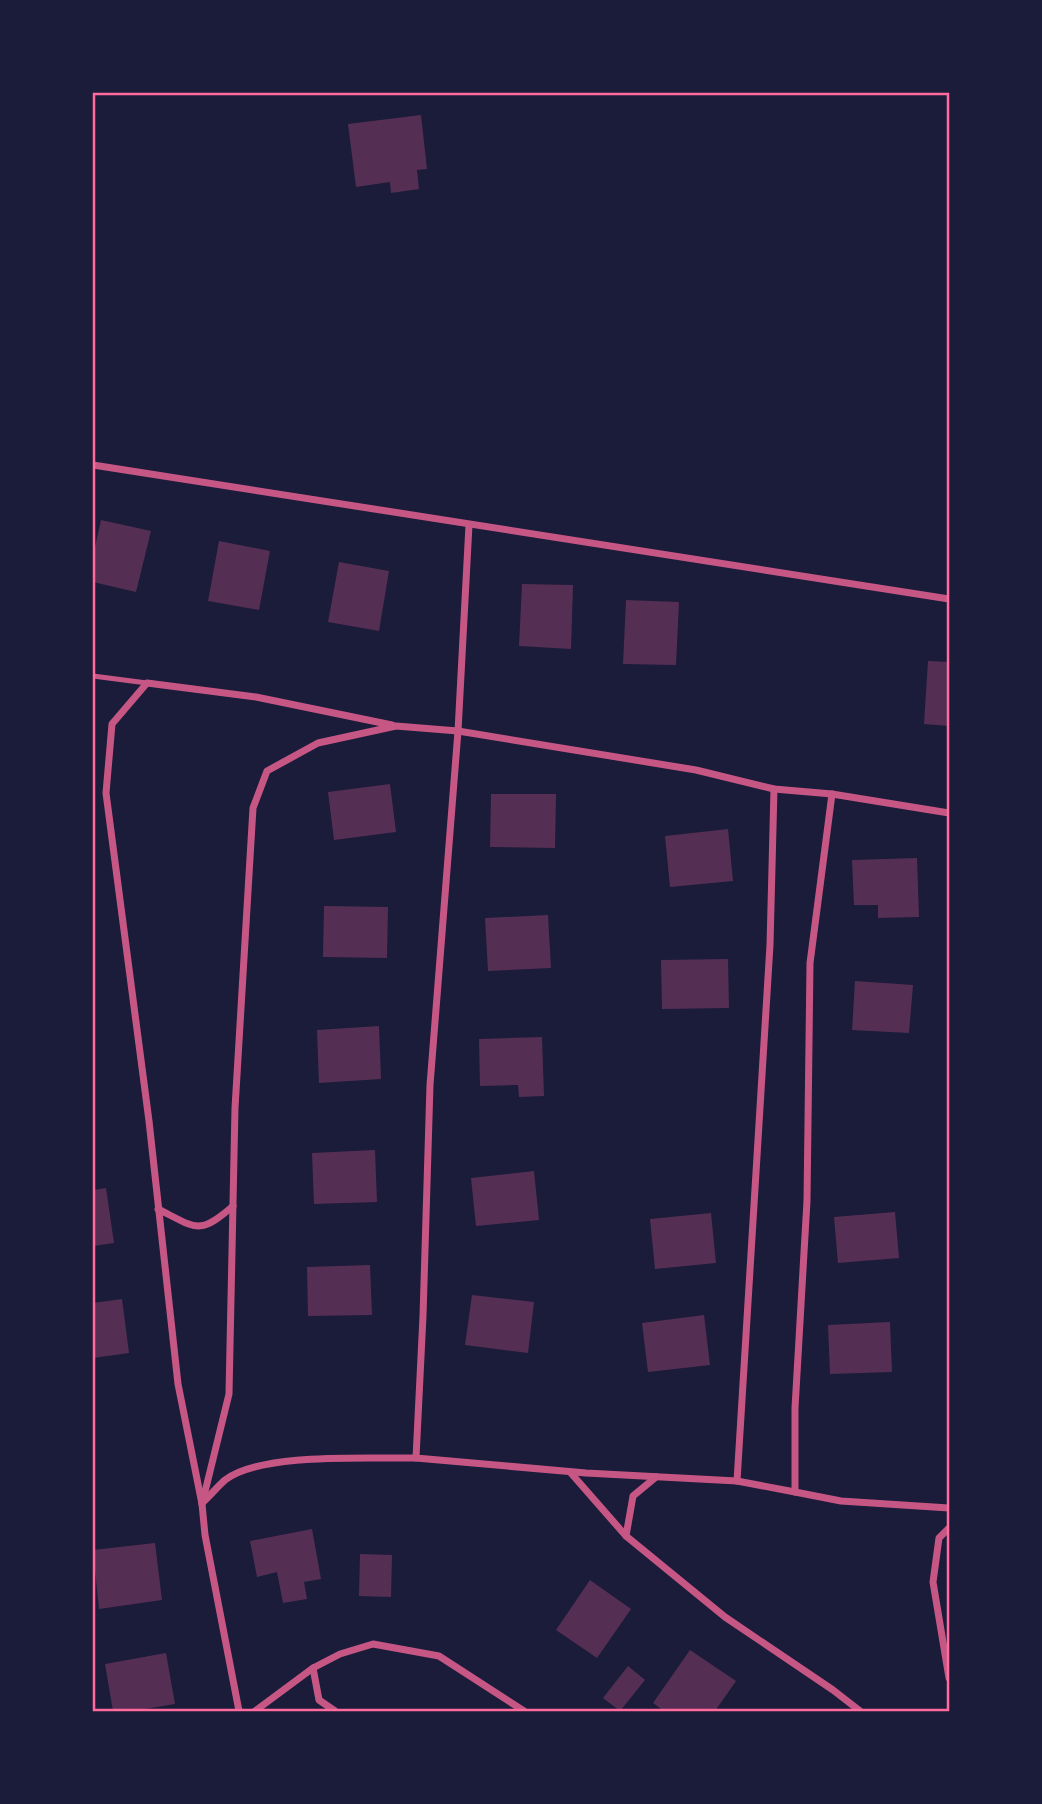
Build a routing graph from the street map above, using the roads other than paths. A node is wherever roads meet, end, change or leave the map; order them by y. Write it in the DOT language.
graph roads {
  1 [pos="93,465"];
  2 [pos="469,525"];
  3 [pos="949,599"];
  4 [pos="93,676"];
  5 [pos="147,682"];
  6 [pos="396,726"];
  7 [pos="458,731"];
  8 [pos="774,789"];
  9 [pos="832,794"];
  10 [pos="949,813"];
  11 [pos="233,1206"];
  12 [pos="159,1209"];
  13 [pos="416,1458"];
  14 [pos="570,1472"];
  15 [pos="656,1477"];
  16 [pos="737,1481"];
  17 [pos="795,1492"];
  18 [pos="202,1504"];
  19 [pos="949,1508"];
  20 [pos="949,1528"];
  21 [pos="626,1536"];
  22 [pos="313,1668"];
  23 [pos="949,1678"];
  24 [pos="239,1711"];
  25 [pos="256,1711"];
  26 [pos="335,1711"];
  27 [pos="524,1711"];
  28 [pos="860,1711"];
  1 -- 2 [label="street"];
  2 -- 3 [label="street"];
  2 -- 7 [label="street"];
  4 -- 5 [label="lane"];
  5 -- 6 [label="street"];
  5 -- 12 [label="street"];
  6 -- 7 [label="street"];
  6 -- 11 [label="street"];
  7 -- 8 [label="street"];
  7 -- 13 [label="street"];
  8 -- 9 [label="street"];
  8 -- 16 [label="street"];
  9 -- 10 [label="street"];
  9 -- 17 [label="street"];
  11 -- 12 [label="street"];
  11 -- 18 [label="street"];
  12 -- 18 [label="street"];
  13 -- 14 [label="street"];
  13 -- 18 [label="street"];
  14 -- 15 [label="street"];
  14 -- 21 [label="street"];
  15 -- 16 [label="street"];
  15 -- 21 [label="street"];
  16 -- 17 [label="street"];
  17 -- 19 [label="street"];
  18 -- 24 [label="street"];
  20 -- 23 [label="street"];
  21 -- 28 [label="street"];
  22 -- 25 [label="street"];
  22 -- 26 [label="street"];
  22 -- 27 [label="street"];
}
